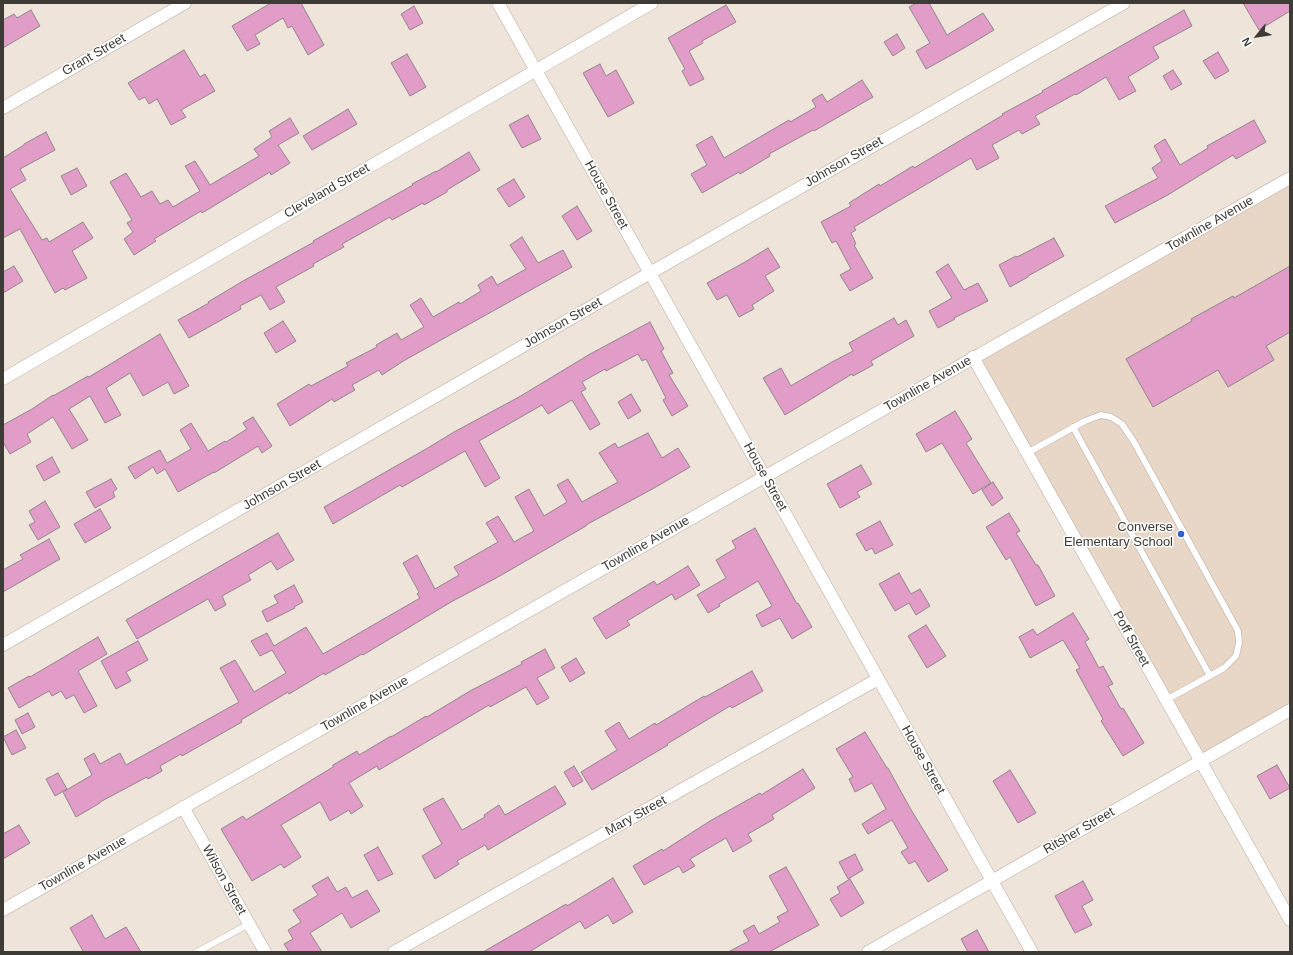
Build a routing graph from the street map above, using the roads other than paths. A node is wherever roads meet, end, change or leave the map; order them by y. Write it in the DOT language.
graph roads {
  1 [pos="185,3"];
  2 [pos="498,3"];
  3 [pos="652,3"];
  4 [pos="1124,3"];
  5 [pos="536,70"];
  6 [pos="3,108"];
  7 [pos="1290,178"];
  8 [pos="650,273"];
  9 [pos="974,358"];
  10 [pos="3,379"];
  11 [pos="1073,427"];
  12 [pos="1027,453"];
  13 [pos="765,477"];
  14 [pos="3,645"];
  15 [pos="1210,676"];
  16 [pos="878,679"];
  17 [pos="1166,700"];
  18 [pos="1290,710"];
  19 [pos="1200,762"];
  20 [pos="184,807"];
  21 [pos="992,881"];
  22 [pos="3,910"];
  23 [pos="1290,920"];
  24 [pos="249,924"];
  25 [pos="197,952"];
  26 [pos="264,952"];
  27 [pos="394,952"];
  28 [pos="868,952"];
  29 [pos="1032,952"];
  1 -- 6 [label="street, Grant Street"];
  2 -- 5 [label="street, House Street"];
  3 -- 5 [label="street, Cleveland Street"];
  4 -- 8 [label="street, Johnson Street"];
  5 -- 8 [label="street, House Street"];
  5 -- 10 [label="street, Cleveland Street"];
  7 -- 9 [label="street, Townline Avenue"];
  8 -- 13 [label="street, House Street"];
  8 -- 14 [label="street, Johnson Street"];
  9 -- 12 [label="street, Poff Street"];
  9 -- 13 [label="street, Townline Avenue"];
  11 -- 12 [label="lane"];
  11 -- 15 [label="lane"];
  11 -- 15 [label="lane"];
  12 -- 17 [label="street, Poff Street"];
  13 -- 16 [label="street, House Street"];
  13 -- 20 [label="street, Townline Avenue"];
  15 -- 17 [label="lane"];
  16 -- 21 [label="street, House Street"];
  16 -- 27 [label="street, Mary Street"];
  17 -- 19 [label="street, Poff Street"];
  18 -- 19 [label="street, Ritsher Street"];
  19 -- 21 [label="street, Ritsher Street"];
  19 -- 23 [label="street, Poff Street"];
  20 -- 22 [label="street, Townline Avenue"];
  20 -- 24 [label="street, Wilson Street"];
  21 -- 28 [label="street, Ritsher Street"];
  21 -- 29 [label="street, House Street"];
  24 -- 25 [label="lane"];
  24 -- 26 [label="street, Wilson Street"];
}
